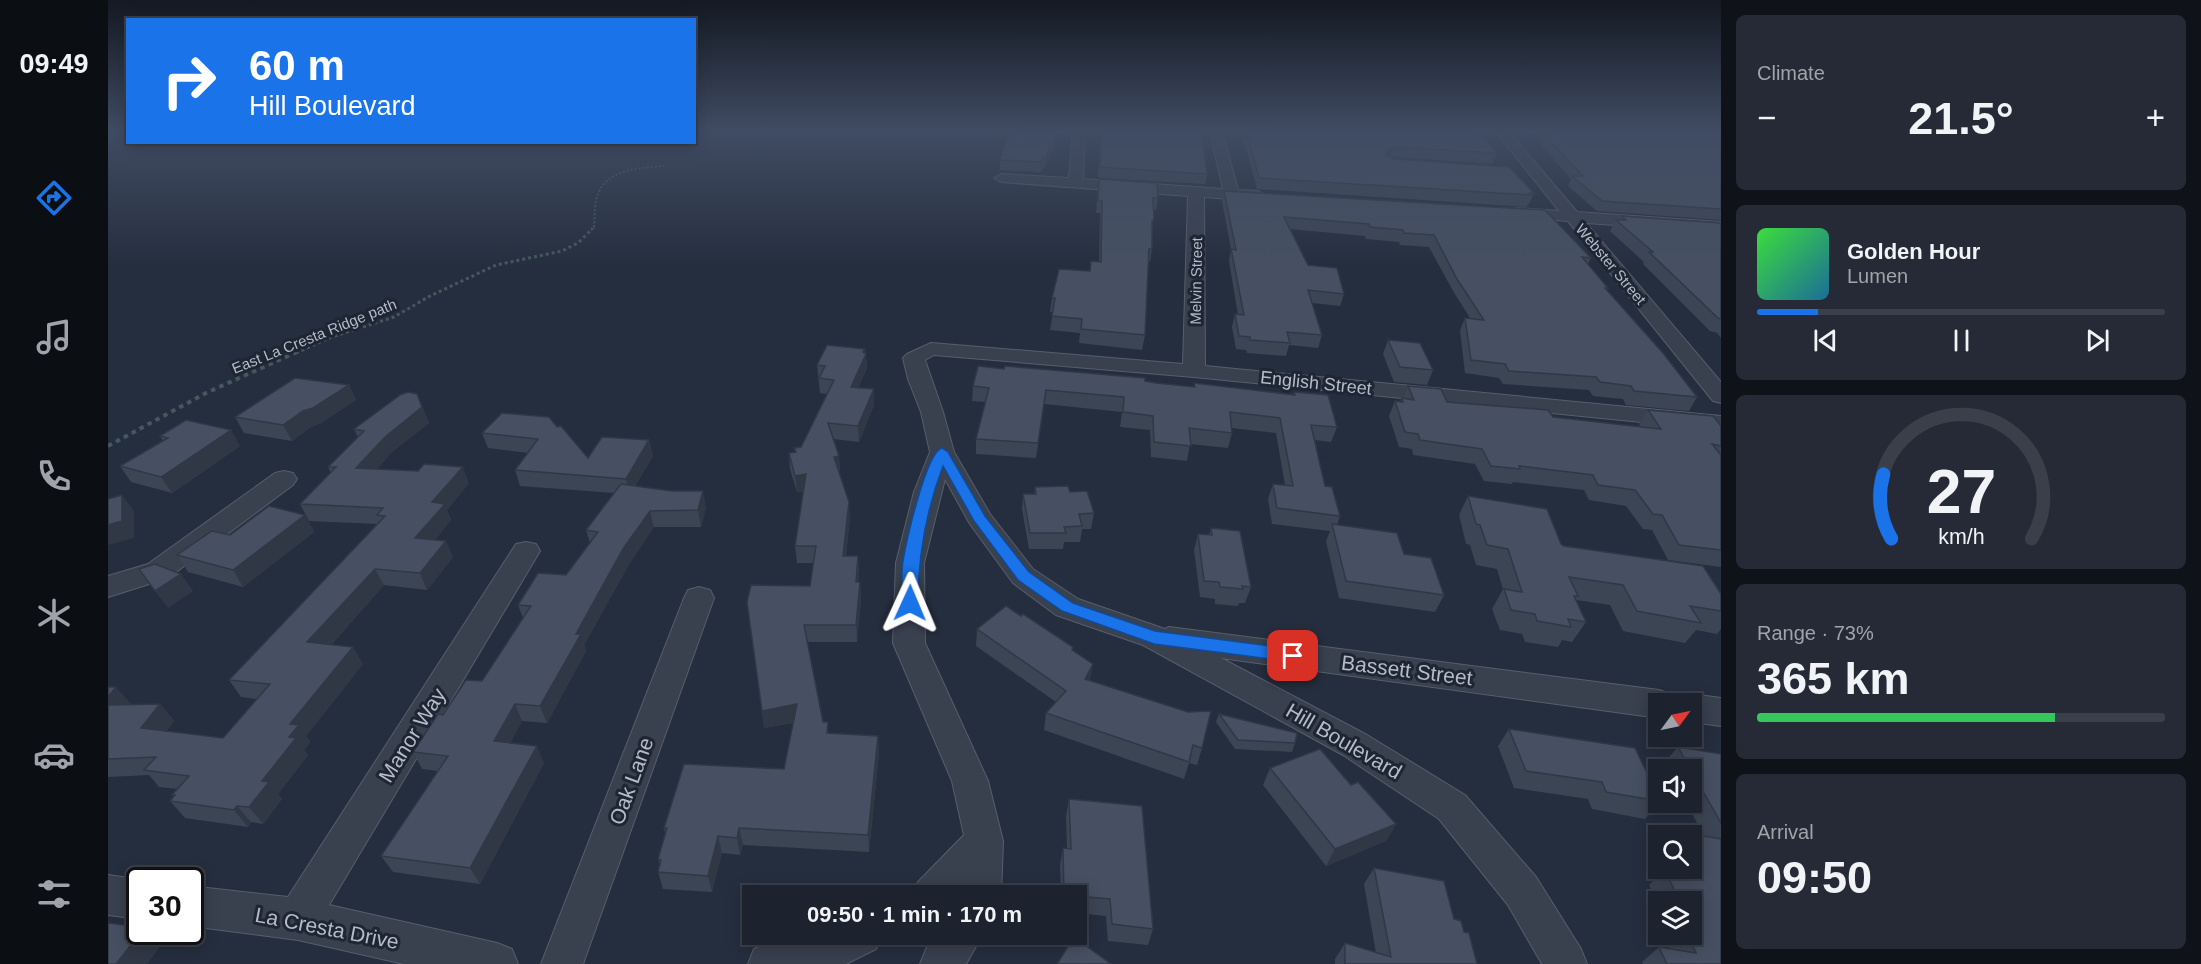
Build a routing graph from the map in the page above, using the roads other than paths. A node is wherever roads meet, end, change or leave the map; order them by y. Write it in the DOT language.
graph roads {
  1 [pos="1076,177"];
  2 [pos="1228,177"];
  3 [pos="1539,177"];
  4 [pos="1001,178"];
  5 [pos="1076,182"];
  6 [pos="1196,191"];
  7 [pos="1232,194"];
  8 [pos="1279,197"];
  9 [pos="1500,212"];
  10 [pos="1572,217"];
  11 [pos="1721,227"];
  12 [pos="914,358"];
  13 [pos="1194,371"];
  14 [pos="1721,396"];
  15 [pos="1721,423"];
  16 [pos="942,452"];
  17 [pos="284,479"];
  18 [pos="526,551"];
  19 [pos="108,587"];
  20 [pos="699,598"];
  21 [pos="1154,637"];
  22 [pos="1648,703"];
  23 [pos="1702,709"];
  24 [pos="1721,712"];
  25 [pos="984,841"];
  26 [pos="942,885"];
  27 [pos="982,885"];
  28 [pos="108,895"];
  29 [pos="126,897"];
  30 [pos="204,908"];
  31 [pos="298,919"];
  32 [pos="839,945"];
  33 [pos="954,945"];
  34 [pos="497,964"];
  35 [pos="562,964"];
  36 [pos="769,964"];
  37 [pos="941,964"];
  38 [pos="1566,964"];
  1 -- 5 [label="street"];
  2 -- 7 [label="street"];
  3 -- 10 [label="street, Webster Street"];
  4 -- 5 [label="street"];
  5 -- 6 [label="street"];
  6 -- 7 [label="street"];
  6 -- 13 [label="street, Melvin Street"];
  7 -- 8 [label="street"];
  9 -- 10 [label="street"];
  10 -- 11 [label="street"];
  10 -- 14 [label="street, Webster Street"];
  12 -- 13 [label="street, English Street"];
  12 -- 16 [label="street, Hill Boulevard"];
  13 -- 15 [label="street, English Street"];
  16 -- 21 [label="street, Hill Boulevard"];
  16 -- 25 [label="street"];
  17 -- 19 [label="street"];
  18 -- 31 [label="street, Manor Way"];
  20 -- 35 [label="street, Oak Lane"];
  21 -- 22 [label="street, Bassett Street"];
  21 -- 38 [label="street, Hill Boulevard"];
  23 -- 24 [label="street"];
  25 -- 26 [label="street"];
  25 -- 27 [label="street"];
  28 -- 29 [label="street"];
  30 -- 31 [label="street, La Cresta Drive"];
  31 -- 34 [label="street, La Cresta Drive"];
  32 -- 36 [label="street"];
  33 -- 37 [label="street"];
}
